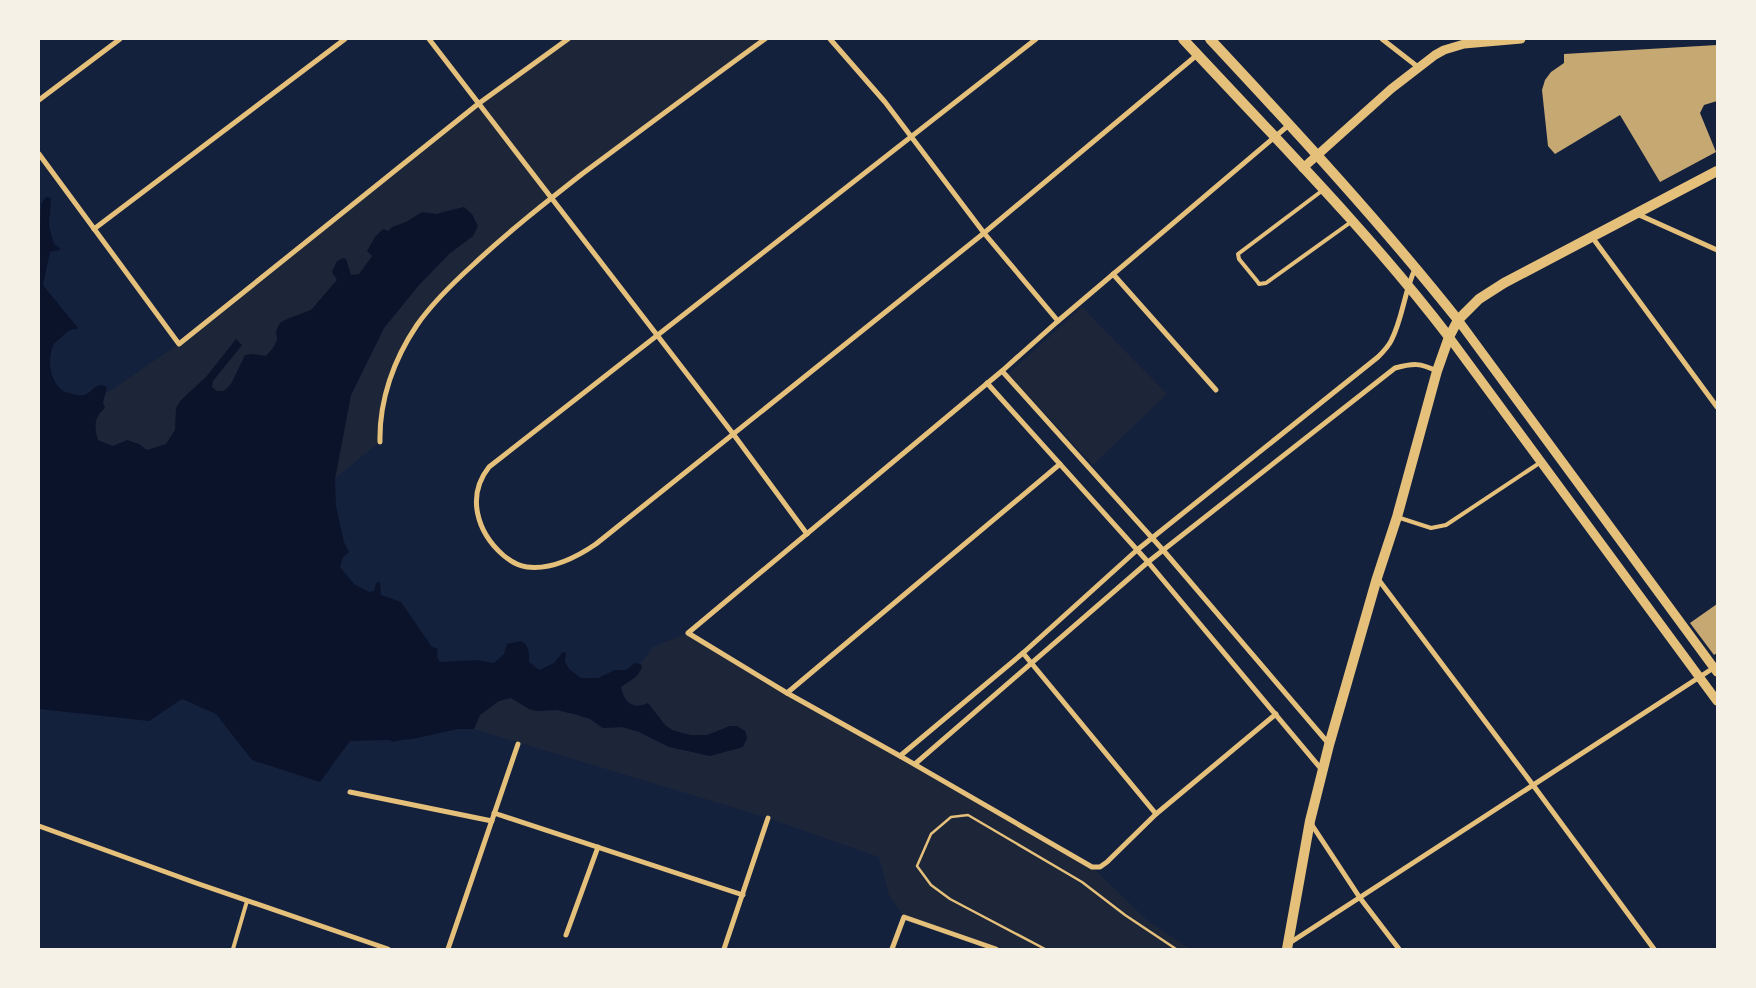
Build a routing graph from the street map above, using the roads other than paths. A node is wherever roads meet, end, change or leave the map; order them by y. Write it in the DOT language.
graph roads {
  1 [pos="120,39"];
  2 [pos="345,39"];
  3 [pos="429,39"];
  4 [pos="568,39"];
  5 [pos="765,39"];
  6 [pos="830,39"];
  7 [pos="1036,39"];
  8 [pos="1183,39"];
  9 [pos="1210,39"];
  10 [pos="1382,39"];
  11 [pos="1521,39"];
  12 [pos="1197,54"];
  13 [pos="1418,67"];
  14 [pos="39,100"];
  15 [pos="478,104"];
  16 [pos="1290,124"];
  17 [pos="911,136"];
  18 [pos="1275,137"];
  19 [pos="39,154"];
  20 [pos="1318,155"];
  21 [pos="1303,168"];
  22 [pos="1717,172"];
  23 [pos="1323,190"];
  24 [pos="552,198"];
  25 [pos="1636,214"];
  26 [pos="1351,222"];
  27 [pos="94,229"];
  28 [pos="984,233"];
  29 [pos="1592,237"];
  30 [pos="1717,250"];
  31 [pos="1416,268"];
  32 [pos="1113,274"];
  33 [pos="1408,284"];
  34 [pos="1458,320"];
  35 [pos="1058,321"];
  36 [pos="657,335"];
  37 [pos="1449,337"];
  38 [pos="1002,371"];
  39 [pos="1437,371"];
  40 [pos="987,383"];
  41 [pos="1216,390"];
  42 [pos="1717,407"];
  43 [pos="734,435"];
  44 [pos="380,442"];
  45 [pos="1541,462"];
  46 [pos="1060,464"];
  47 [pos="1397,517"];
  48 [pos="807,534"];
  49 [pos="1152,538"];
  50 [pos="1138,550"];
  51 [pos="1164,550"];
  52 [pos="1148,562"];
  53 [pos="1377,578"];
  54 [pos="1023,653"];
  55 [pos="1032,664"];
  56 [pos="1716,668"];
  57 [pos="1701,677"];
  58 [pos="787,693"];
  59 [pos="1717,701"];
  60 [pos="1276,714"];
  61 [pos="518,744"];
  62 [pos="1329,744"];
  63 [pos="900,756"];
  64 [pos="915,764"];
  65 [pos="1323,771"];
  66 [pos="1533,785"];
  67 [pos="350,792"];
  68 [pos="494,812"];
  69 [pos="1156,814"];
  70 [pos="768,818"];
  71 [pos="492,821"];
  72 [pos="1310,821"];
  73 [pos="39,826"];
  74 [pos="598,847"];
  75 [pos="742,895"];
  76 [pos="1360,898"];
  77 [pos="247,901"];
  78 [pos="566,935"];
  79 [pos="1287,947"];
  80 [pos="233,949"];
  81 [pos="388,949"];
  82 [pos="448,949"];
  83 [pos="724,949"];
  84 [pos="892,949"];
  85 [pos="996,949"];
  86 [pos="1398,949"];
  87 [pos="1654,949"];
  1 -- 14 [label="street"];
  2 -- 27 [label="street"];
  3 -- 15 [label="street"];
  4 -- 15 [label="street"];
  5 -- 24 [label="street"];
  6 -- 17 [label="street"];
  7 -- 17 [label="street"];
  8 -- 12 [label="main road"];
  9 -- 16 [label="main road"];
  10 -- 13 [label="street"];
  11 -- 13 [label="street"];
  12 -- 18 [label="main road"];
  12 -- 28 [label="street"];
  13 -- 20 [label="street"];
  15 -- 24 [label="street"];
  15 -- 27 [label="street"];
  16 -- 18 [label="street"];
  16 -- 20 [label="main road"];
  17 -- 28 [label="street"];
  17 -- 36 [label="street"];
  18 -- 21 [label="main road"];
  18 -- 32 [label="street"];
  19 -- 27 [label="street"];
  20 -- 21 [label="street"];
  20 -- 31 [label="main road"];
  21 -- 23 [label="main road"];
  22 -- 25 [label="main road"];
  23 -- 26 [label="main road"];
  23 -- 26 [label="lane"];
  24 -- 36 [label="street"];
  24 -- 44 [label="street"];
  25 -- 29 [label="main road"];
  25 -- 30 [label="street"];
  26 -- 33 [label="main road"];
  28 -- 35 [label="street"];
  28 -- 43 [label="street"];
  29 -- 34 [label="main road"];
  29 -- 42 [label="street"];
  31 -- 33 [label="street"];
  31 -- 34 [label="main road"];
  32 -- 35 [label="street"];
  32 -- 41 [label="street"];
  33 -- 37 [label="main road"];
  33 -- 49 [label="street"];
  34 -- 37 [label="main road"];
  34 -- 56 [label="street"];
  35 -- 38 [label="street"];
  36 -- 43 [label="street"];
  36 -- 43 [label="street"];
  37 -- 39 [label="main road"];
  37 -- 45 [label="street"];
  38 -- 40 [label="street"];
  38 -- 49 [label="street"];
  39 -- 47 [label="main road"];
  39 -- 51 [label="street"];
  40 -- 46 [label="street"];
  40 -- 48 [label="street"];
  43 -- 48 [label="street"];
  45 -- 47 [label="lane"];
  45 -- 57 [label="street"];
  46 -- 50 [label="street"];
  46 -- 58 [label="street"];
  47 -- 53 [label="main road"];
  48 -- 58 [label="street"];
  49 -- 50 [label="street"];
  49 -- 51 [label="street"];
  50 -- 52 [label="street"];
  50 -- 54 [label="street"];
  51 -- 52 [label="street"];
  51 -- 62 [label="street"];
  52 -- 55 [label="street"];
  52 -- 60 [label="street"];
  53 -- 62 [label="main road"];
  53 -- 66 [label="street"];
  54 -- 55 [label="street"];
  54 -- 63 [label="street"];
  55 -- 64 [label="street"];
  55 -- 69 [label="street"];
  56 -- 57 [label="street"];
  57 -- 59 [label="street"];
  57 -- 66 [label="street"];
  58 -- 63 [label="street"];
  60 -- 65 [label="street"];
  60 -- 69 [label="street"];
  61 -- 68 [label="street"];
  62 -- 65 [label="main road"];
  63 -- 64 [label="street"];
  64 -- 69 [label="street"];
  65 -- 72 [label="main road"];
  66 -- 76 [label="street"];
  66 -- 87 [label="street"];
  67 -- 71 [label="street"];
  68 -- 71 [label="street"];
  68 -- 74 [label="street"];
  70 -- 75 [label="street"];
  71 -- 82 [label="street"];
  72 -- 76 [label="street"];
  72 -- 79 [label="main road"];
  73 -- 77 [label="street"];
  74 -- 75 [label="street"];
  74 -- 78 [label="street"];
  75 -- 83 [label="street"];
  76 -- 79 [label="street"];
  76 -- 86 [label="street"];
  77 -- 80 [label="lane"];
  77 -- 81 [label="street"];
  84 -- 85 [label="street"];
}
